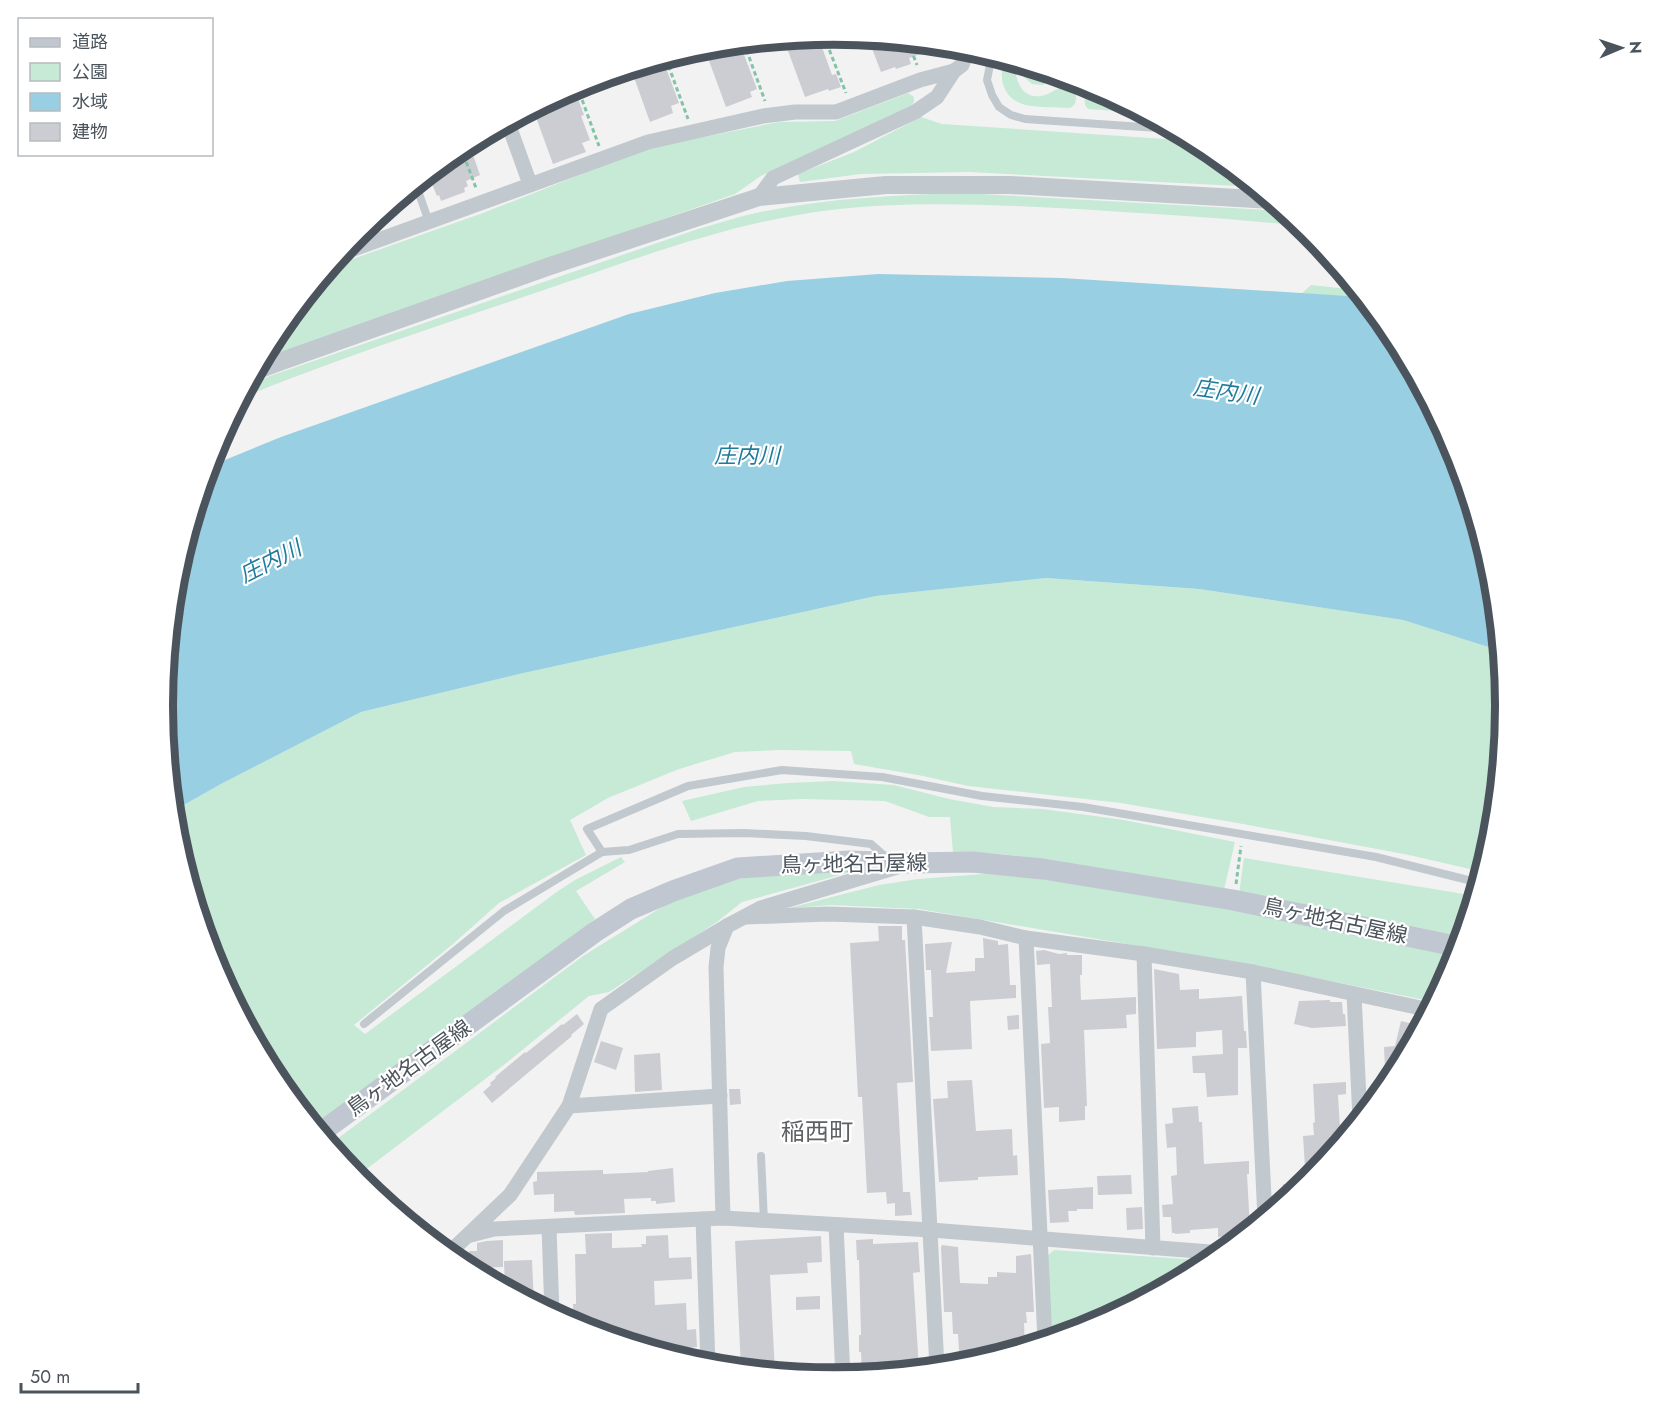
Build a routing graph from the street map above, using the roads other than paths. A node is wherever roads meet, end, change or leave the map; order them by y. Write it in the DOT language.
graph roads {
  1 [pos="964,58"];
  2 [pos="990,64"];
  3 [pos="954,71"];
  4 [pos="1154,128"];
  5 [pos="511,130"];
  6 [pos="530,184"];
  7 [pos="419,193"];
  8 [pos="759,197"];
  9 [pos="1259,199"];
  10 [pos="429,222"];
  11 [pos="359,247"];
  12 [pos="268,366"];
  13 [pos="602,852"];
  14 [pos="900,863"];
  15 [pos="1472,881"];
  16 [pos="746,917"];
  17 [pos="915,917"];
  18 [pos="727,926"];
  19 [pos="1026,938"];
  20 [pos="1451,945"];
  21 [pos="1144,954"];
  22 [pos="1253,972"];
  23 [pos="1354,994"];
  24 [pos="1422,1009"];
  25 [pos="364,1024"];
  26 [pos="720,1096"];
  27 [pos="569,1106"];
  28 [pos="1359,1108"];
  29 [pos="326,1129"];
  30 [pos="761,1156"];
  31 [pos="1265,1209"];
  32 [pos="723,1218"];
  33 [pos="703,1219"];
  34 [pos="764,1221"];
  35 [pos="836,1225"];
  36 [pos="549,1227"];
  37 [pos="931,1230"];
  38 [pos="467,1236"];
  39 [pos="1040,1239"];
  40 [pos="455,1248"];
  41 [pos="1153,1248"];
  42 [pos="1209,1252"];
  43 [pos="552,1304"];
  44 [pos="1046,1333"];
  45 [pos="708,1355"];
  46 [pos="937,1359"];
  47 [pos="843,1368"];
  1 -- 3 [label="street"];
  2 -- 4 [label="lane"];
  3 -- 6 [label="street"];
  3 -- 8 [label="street"];
  5 -- 6 [label="street"];
  6 -- 10 [label="street"];
  7 -- 10 [label="lane"];
  8 -- 9 [label="street"];
  8 -- 12 [label="street"];
  10 -- 11 [label="street"];
  13 -- 14 [label="lane"];
  13 -- 15 [label="lane"];
  13 -- 25 [label="lane"];
  14 -- 16 [label="street"];
  14 -- 20 [label="main road, 鳥ヶ地名古屋線"];
  14 -- 29 [label="main road, 鳥ヶ地名古屋線"];
  16 -- 17 [label="street"];
  16 -- 18 [label="street"];
  17 -- 19 [label="street"];
  17 -- 37 [label="street"];
  18 -- 26 [label="street"];
  18 -- 27 [label="street"];
  19 -- 21 [label="street"];
  19 -- 39 [label="street"];
  21 -- 22 [label="street"];
  21 -- 41 [label="street"];
  22 -- 23 [label="street"];
  22 -- 31 [label="street"];
  23 -- 24 [label="street"];
  23 -- 28 [label="street"];
  26 -- 27 [label="street"];
  26 -- 32 [label="street"];
  27 -- 38 [label="street"];
  30 -- 34 [label="lane"];
  32 -- 33 [label="street"];
  32 -- 34 [label="street"];
  33 -- 36 [label="street"];
  33 -- 45 [label="street"];
  34 -- 35 [label="street"];
  35 -- 37 [label="street"];
  35 -- 47 [label="street"];
  36 -- 38 [label="street"];
  36 -- 43 [label="street"];
  37 -- 39 [label="street"];
  37 -- 46 [label="street"];
  38 -- 40 [label="street"];
  39 -- 41 [label="street"];
  39 -- 44 [label="street"];
  41 -- 42 [label="street"];
}
